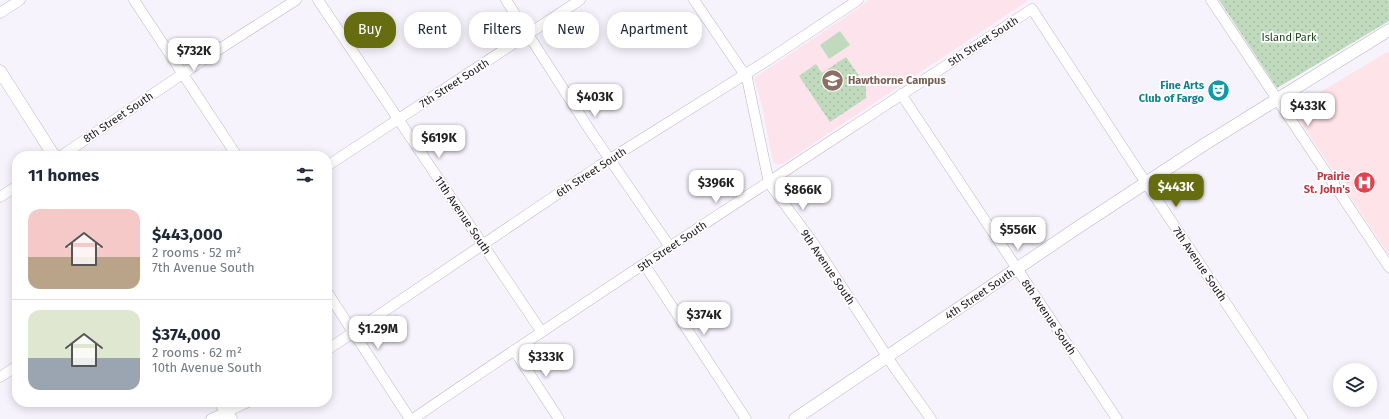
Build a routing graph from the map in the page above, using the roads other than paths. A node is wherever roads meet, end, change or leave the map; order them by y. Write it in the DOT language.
graph roads {
  1 [pos="20,0"];
  2 [pos="134,0"];
  3 [pos="296,0"];
  4 [pos="318,0"];
  5 [pos="506,0"];
  6 [pos="580,0"];
  7 [pos="694,0"];
  8 [pos="858,0"];
  9 [pos="1211,0"];
  10 [pos="1032,9"];
  11 [pos="514,12"];
  12 [pos="0,13"];
  13 [pos="535,29"];
  14 [pos="1389,30"];
  15 [pos="535,45"];
  16 [pos="507,48"];
  17 [pos="0,71"];
  18 [pos="183,74"];
  19 [pos="745,74"];
  20 [pos="902,94"];
  21 [pos="1276,100"];
  22 [pos="399,119"];
  23 [pos="51,151"];
  24 [pos="68,151"];
  25 [pos="234,151"];
  26 [pos="610,159"];
  27 [pos="332,163"];
  28 [pos="769,183"];
  29 [pos="1146,183"];
  30 [pos="12,190"];
  31 [pos="0,198"];
  32 [pos="483,245"];
  33 [pos="670,247"];
  34 [pos="644,264"];
  35 [pos="1389,267"];
  36 [pos="1017,268"];
  37 [pos="332,299"];
  38 [pos="541,331"];
  39 [pos="354,332"];
  40 [pos="332,347"];
  41 [pos="514,350"];
  42 [pos="887,356"];
  43 [pos="12,369"];
  44 [pos="0,377"];
  45 [pos="236,407"];
  46 [pos="226,411"];
  47 [pos="211,419"];
  48 [pos="412,419"];
  49 [pos="559,419"];
  50 [pos="746,419"];
  51 [pos="795,419"];
  52 [pos="931,419"];
  53 [pos="1117,419"];
  54 [pos="1303,419"];
  1 -- 12 [label="street"];
  2 -- 18 [label="street"];
  3 -- 18 [label="street, 8th Street South"];
  4 -- 22 [label="street, 11th Avenue South"];
  5 -- 11 [label="street"];
  6 -- 13 [label="street, 7th Street South"];
  7 -- 19 [label="street, 9th Avenue South"];
  8 -- 19 [label="street, 6th Street South"];
  9 -- 21 [label="street"];
  10 -- 20 [label="street, 5th Street South"];
  10 -- 29 [label="street, 7th Avenue South"];
  14 -- 21 [label="street, 4th Street South"];
  15 -- 26 [label="street"];
  16 -- 22 [label="street, 7th Street South"];
  17 -- 23 [label="street"];
  18 -- 24 [label="street, 8th Street South"];
  18 -- 25 [label="street"];
  19 -- 26 [label="street, 6th Street South"];
  19 -- 28 [label="street, 9th Avenue South"];
  20 -- 28 [label="street, 5th Street South"];
  20 -- 36 [label="street, 8th Avenue South"];
  21 -- 29 [label="street, 4th Street South"];
  21 -- 35 [label="street"];
  22 -- 27 [label="street, 7th Street South"];
  22 -- 32 [label="street, 11th Avenue South"];
  26 -- 32 [label="street, 6th Street South"];
  26 -- 33 [label="street"];
  28 -- 33 [label="street, 5th Street South"];
  28 -- 42 [label="street, 9th Avenue South"];
  29 -- 36 [label="street, 4th Street South"];
  29 -- 54 [label="street, 7th Avenue South"];
  30 -- 31 [label="street"];
  32 -- 38 [label="street, 11th Avenue South"];
  32 -- 39 [label="street, 6th Street South"];
  33 -- 34 [label="street, 5th Street South"];
  34 -- 38 [label="street, 5th Street South"];
  34 -- 50 [label="street"];
  36 -- 42 [label="street, 4th Street South"];
  36 -- 53 [label="street, 8th Avenue South"];
  37 -- 39 [label="street"];
  38 -- 41 [label="street, 5th Street South"];
  39 -- 40 [label="street, 6th Street South"];
  39 -- 48 [label="street"];
  41 -- 48 [label="street, 5th Street South"];
  41 -- 49 [label="street"];
  42 -- 51 [label="street, 4th Street South"];
  42 -- 52 [label="street, 9th Avenue South"];
  43 -- 44 [label="street"];
  45 -- 46 [label="street"];
  46 -- 47 [label="street"];
}
